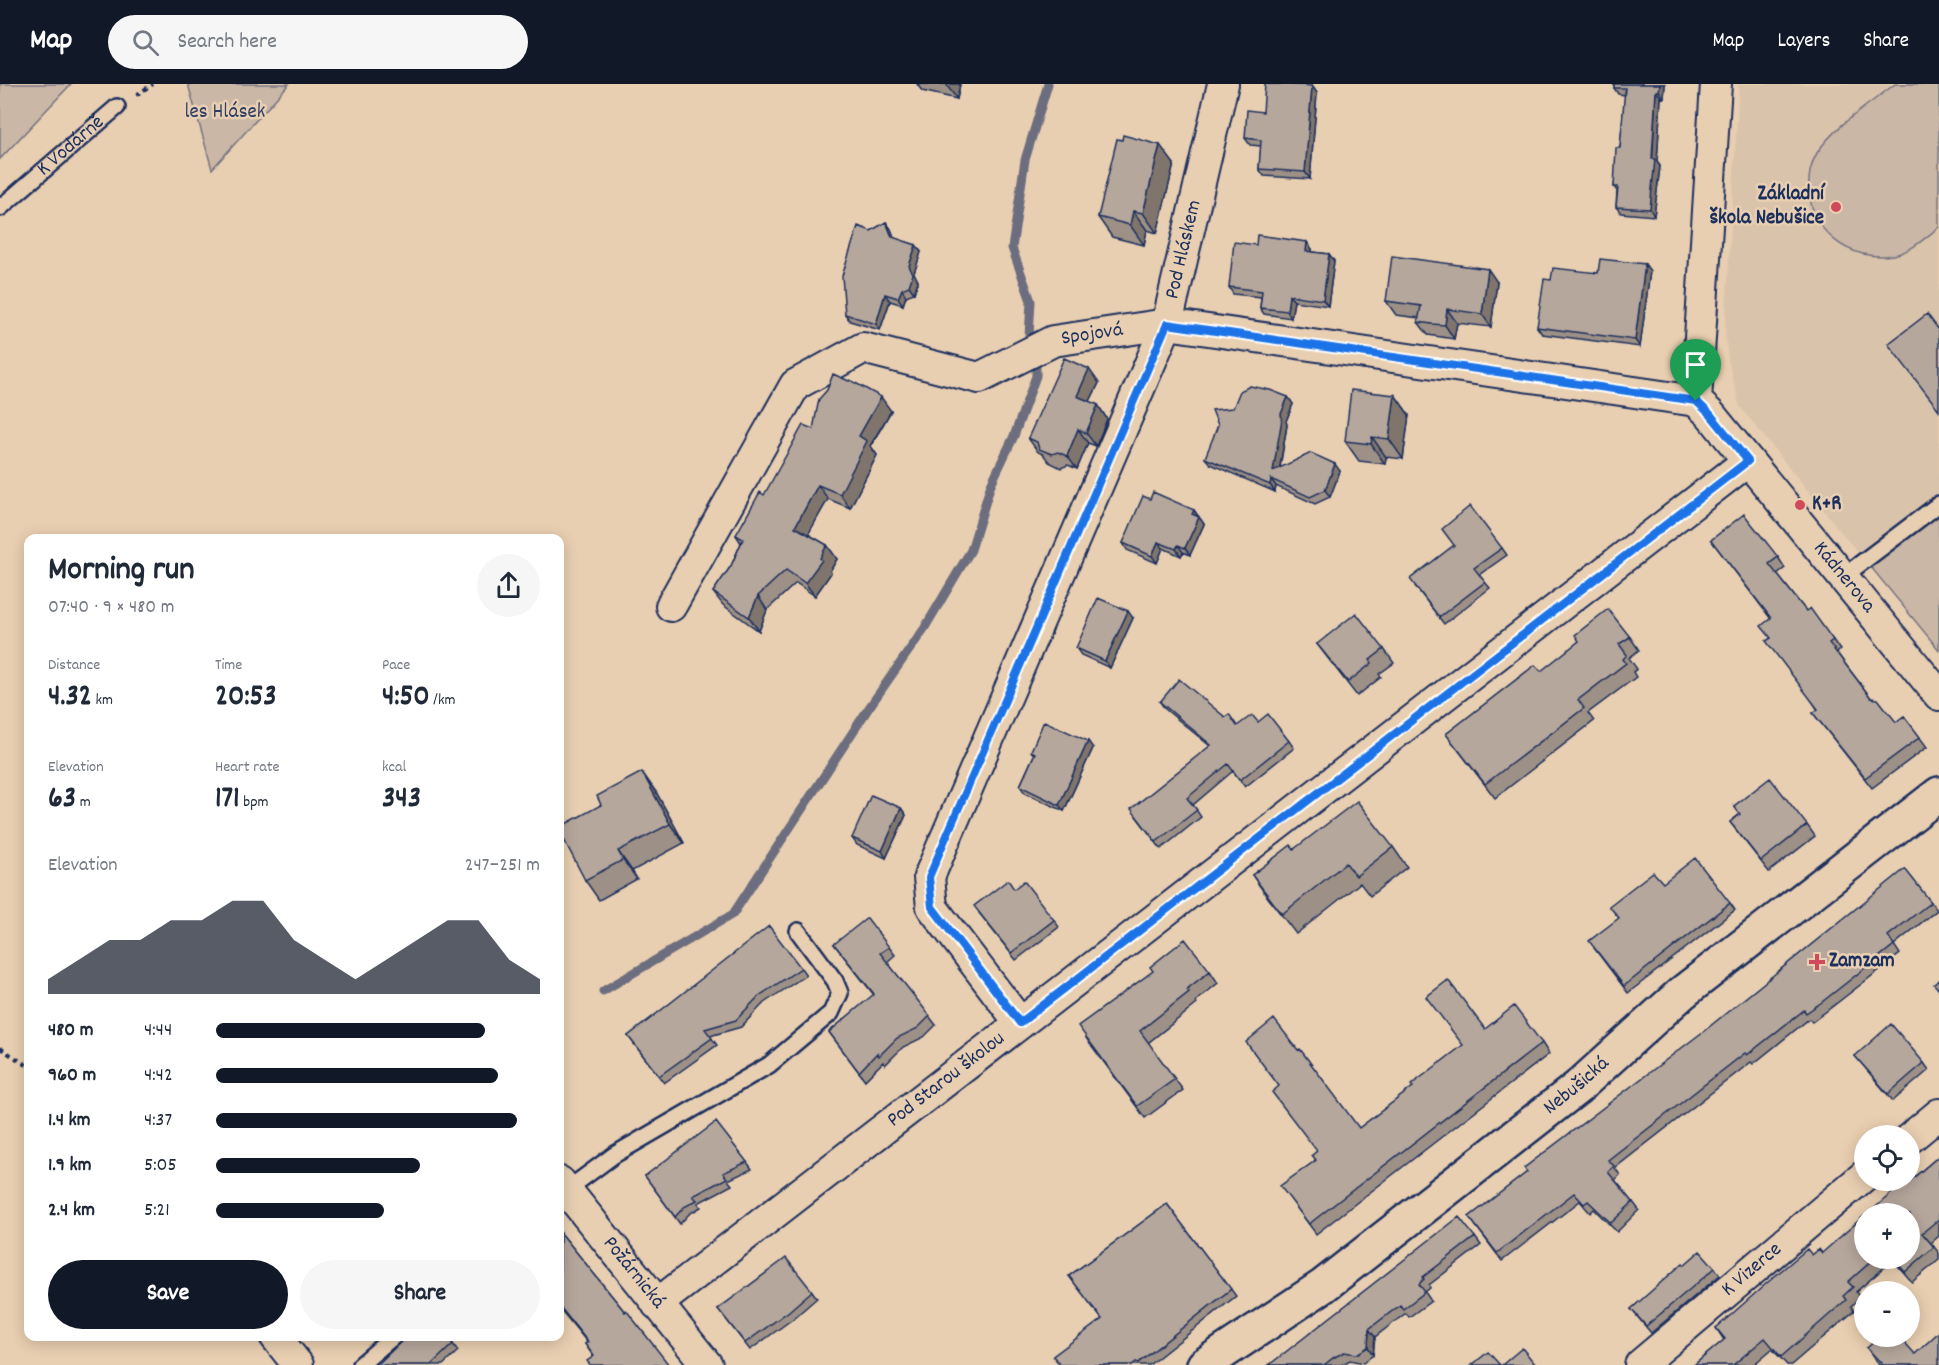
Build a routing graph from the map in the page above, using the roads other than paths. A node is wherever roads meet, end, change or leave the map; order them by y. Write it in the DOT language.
graph roads {
  1 [pos="1223,84"];
  2 [pos="1716,84"];
  3 [pos="117,107"];
  4 [pos="0,208"];
  5 [pos="1167,324"];
  6 [pos="1696,401"];
  7 [pos="1748,461"];
  8 [pos="1939,504"];
  9 [pos="1844,576"];
  10 [pos="671,606"];
  11 [pos="1939,695"];
  12 [pos="1939,794"];
  13 [pos="798,931"];
  14 [pos="1020,1023"];
  15 [pos="1939,1113"];
  16 [pos="1920,1129"];
  17 [pos="1854,1184"];
  18 [pos="564,1188"];
  19 [pos="564,1191"];
  20 [pos="657,1304"];
  21 [pos="279,1341"];
  22 [pos="388,1341"];
  23 [pos="298,1365"];
  24 [pos="360,1365"];
  25 [pos="707,1365"];
  26 [pos="1204,1365"];
  27 [pos="1640,1365"];
  1 -- 5 [label="street, Pod Hláskem"];
  2 -- 6 [label="street"];
  3 -- 4 [label="lane, K Vodárně"];
  5 -- 6 [label="street, Spojová"];
  5 -- 10 [label="street, Spojová"];
  5 -- 14 [label="street, Pod Hláskem"];
  6 -- 7 [label="street, Kádnerova"];
  7 -- 9 [label="street, Kádnerova"];
  7 -- 14 [label="street, Pod Starou školou"];
  8 -- 9 [label="lane"];
  9 -- 11 [label="street, Kádnerova"];
  12 -- 26 [label="street, Nebušická"];
  13 -- 18 [label="lane"];
  14 -- 20 [label="street, Pod Starou školou"];
  15 -- 16 [label="street"];
  17 -- 27 [label="street, K Vizerce"];
  19 -- 20 [label="street, Požárnická"];
  20 -- 25 [label="street, Požárnická"];
  21 -- 23 [label="street"];
  22 -- 24 [label="lane"];
}
